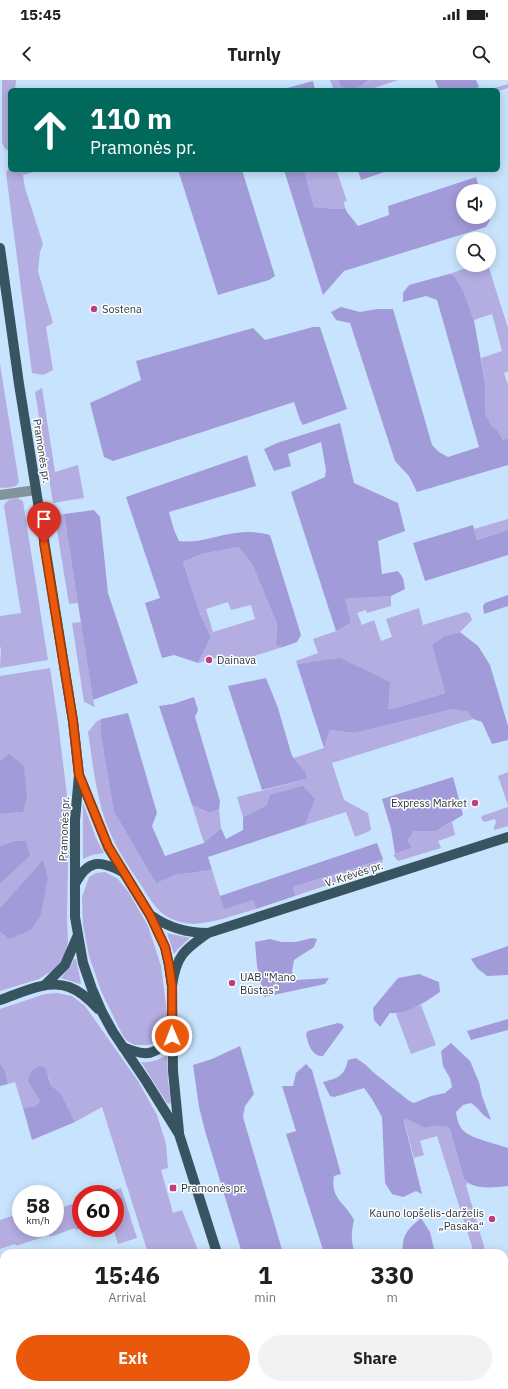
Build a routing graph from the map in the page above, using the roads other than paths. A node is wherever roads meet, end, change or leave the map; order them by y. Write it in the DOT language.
graph roads {
  1 [pos="0,248"];
  2 [pos="36,490"];
  3 [pos="0,495"];
  4 [pos="79,775"];
  5 [pos="508,836"];
  6 [pos="124,872"];
  7 [pos="75,884"];
  8 [pos="150,915"];
  9 [pos="208,933"];
  10 [pos="77,936"];
  11 [pos="45,985"];
  12 [pos="172,986"];
  13 [pos="0,1000"];
  14 [pos="102,1012"];
  15 [pos="172,1036"];
  16 [pos="123,1047"];
  17 [pos="179,1134"];
  18 [pos="215,1249"];
  1 -- 2 [label="main road, Pramonės pr."];
  2 -- 3 [label="street"];
  2 -- 4 [label="main road, Pramonės pr."];
  4 -- 6 [label="main road, Pramonės pr."];
  4 -- 7 [label="main road, Pramonės pr."];
  5 -- 9 [label="main road, V. Krėvės pr."];
  6 -- 7 [label="main road"];
  6 -- 8 [label="main road, Pramonės pr."];
  7 -- 10 [label="main road, Pramonės pr."];
  8 -- 9 [label="main road, V. Krėvės pr."];
  8 -- 12 [label="main road, Pramonės pr."];
  9 -- 12 [label="main road, V. Krėvės pr."];
  10 -- 11 [label="main road"];
  10 -- 14 [label="main road, Pramonės pr."];
  11 -- 13 [label="main road"];
  11 -- 14 [label="main road"];
  12 -- 15 [label="main road"];
  14 -- 16 [label="main road"];
  15 -- 16 [label="main road"];
  15 -- 17 [label="main road"];
  16 -- 17 [label="main road"];
  17 -- 18 [label="main road"];
}
